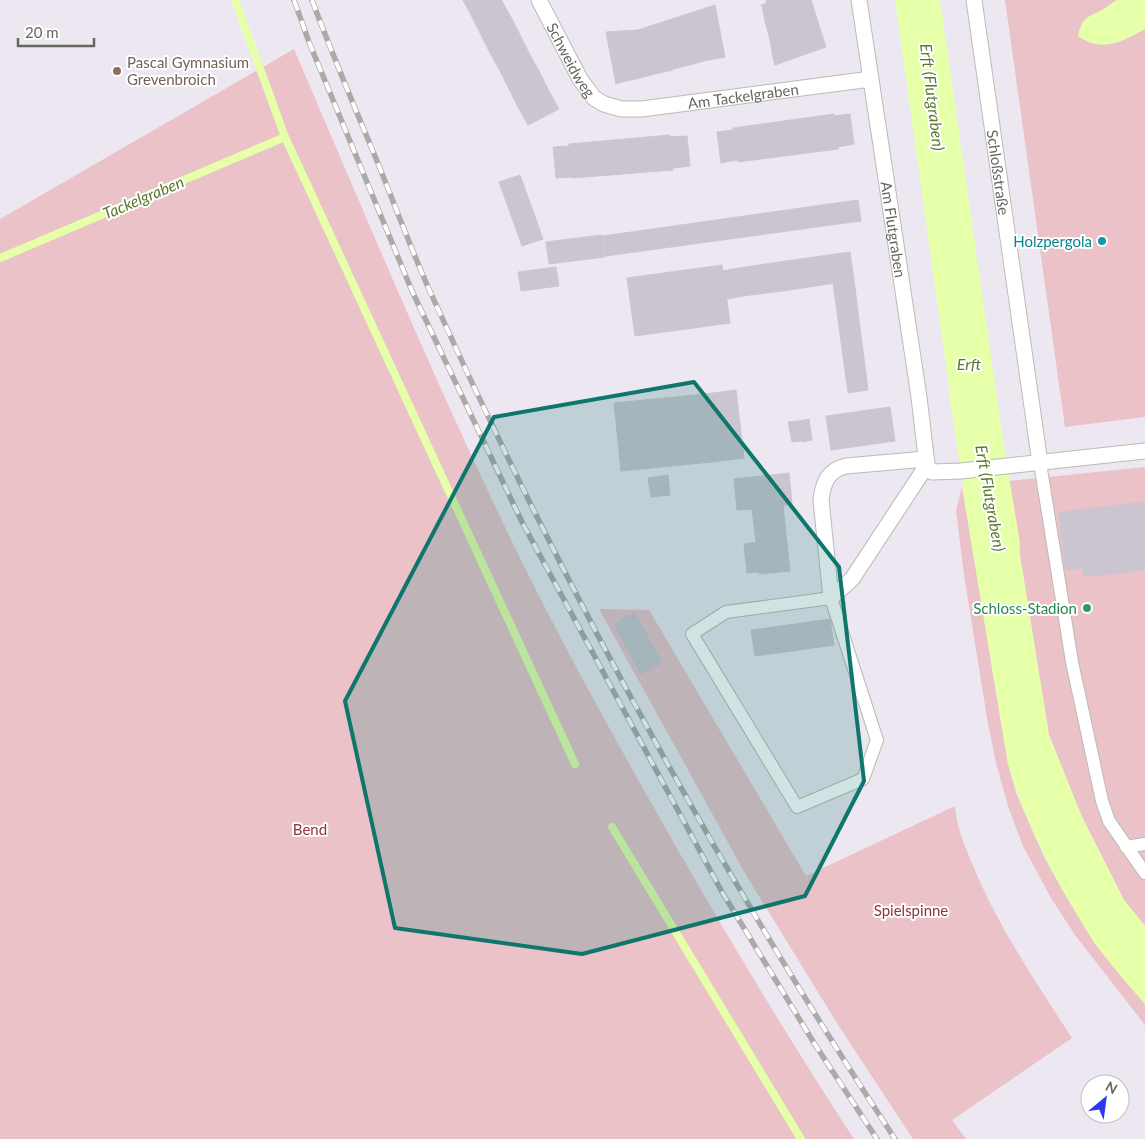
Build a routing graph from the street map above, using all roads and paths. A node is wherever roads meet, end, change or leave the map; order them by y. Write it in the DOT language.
graph roads {
  1 [pos="540,0"];
  2 [pos="860,0"];
  3 [pos="974,0"];
  4 [pos="871,79"];
  5 [pos="615,108"];
  6 [pos="1145,451"];
  7 [pos="927,462"];
  8 [pos="1040,463"];
  9 [pos="831,598"];
  10 [pos="1145,844"];
  11 [pos="1126,847"];
  12 [pos="1145,873"];
  1 -- 5 [label="street, Schweidweg"];
  2 -- 4 [label="street, Am Flutgraben"];
  3 -- 8 [label="street, Schloßstraße"];
  4 -- 5 [label="street, Am Tackelgraben"];
  4 -- 7 [label="street, Am Flutgraben"];
  6 -- 8 [label="street"];
  7 -- 8 [label="street"];
  7 -- 9 [label="street"];
  7 -- 9 [label="street"];
  8 -- 11 [label="lane"];
  9 -- 9 [label="lane"];
  10 -- 11 [label="lane"];
  11 -- 12 [label="lane"];
}
